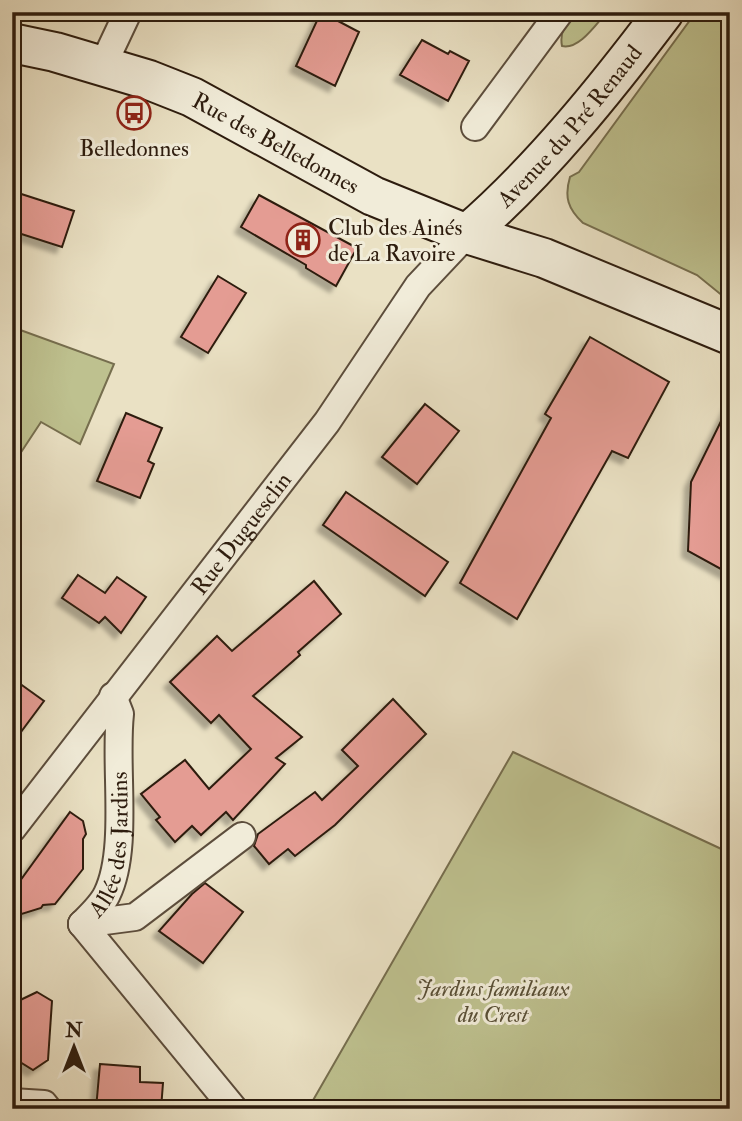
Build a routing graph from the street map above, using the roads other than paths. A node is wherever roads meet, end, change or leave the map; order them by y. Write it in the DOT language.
graph roads {
  1 [pos="128,12"];
  2 [pos="560,12"];
  3 [pos="664,12"];
  4 [pos="12,43"];
  5 [pos="103,65"];
  6 [pos="475,127"];
  7 [pos="467,234"];
  8 [pos="730,335"];
  9 [pos="113,696"];
  10 [pos="12,829"];
  11 [pos="242,836"];
  12 [pos="82,924"];
  13 [pos="12,1101"];
  14 [pos="48,1109"];
  15 [pos="234,1109"];
  1 -- 5 [label="street"];
  2 -- 6 [label="street"];
  3 -- 7 [label="main road, Avenue du Pré Renaud"];
  4 -- 5 [label="main road, Rue des Belledonnes"];
  5 -- 7 [label="main road, Rue des Belledonnes"];
  7 -- 8 [label="main road, Rue des Belledonnes"];
  7 -- 9 [label="street, Rue Duguesclin"];
  9 -- 10 [label="street, Rue Duguesclin"];
  9 -- 12 [label="street, Allée des Jardins"];
  11 -- 12 [label="street, Allée des Jardins"];
  12 -- 15 [label="street"];
  13 -- 14 [label="street"];
}
